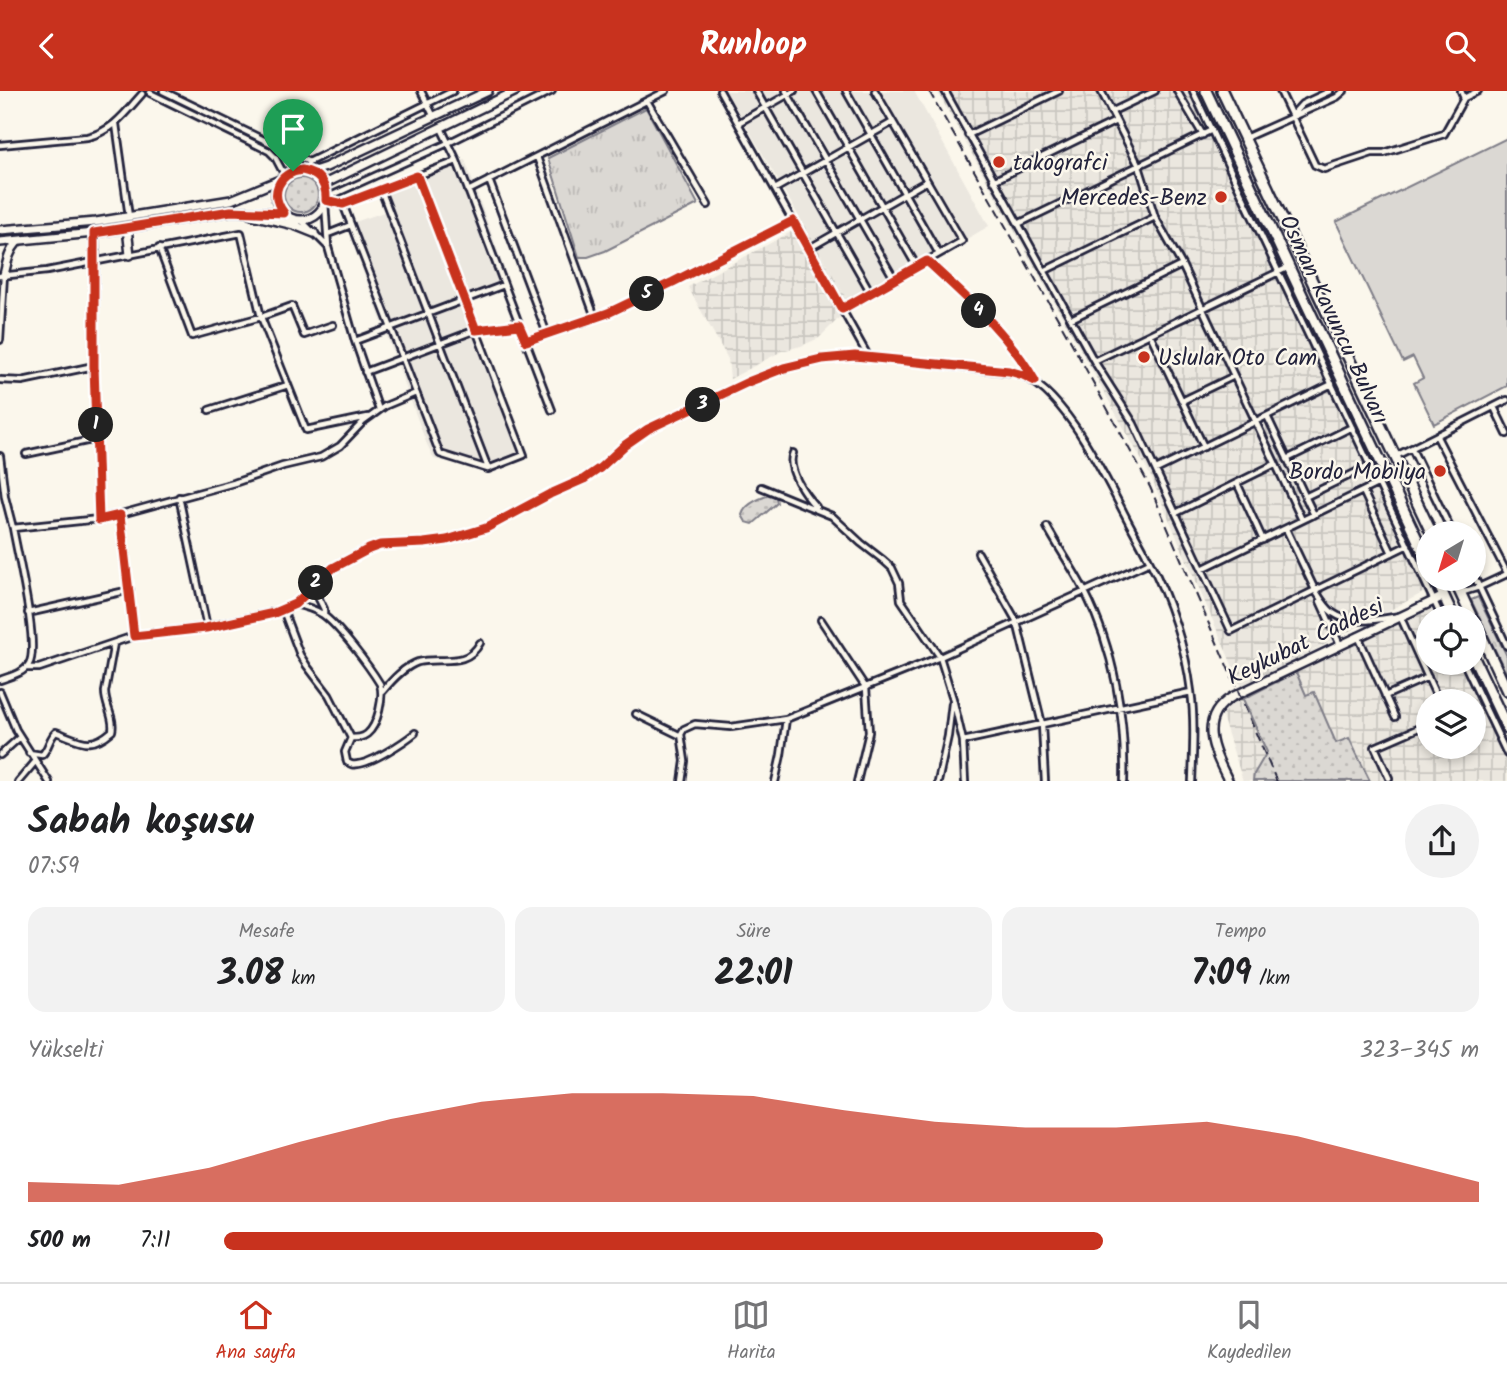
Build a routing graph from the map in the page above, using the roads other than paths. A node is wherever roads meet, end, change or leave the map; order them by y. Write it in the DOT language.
graph roads {
  1 [pos="163,91"];
  2 [pos="421,91"];
  3 [pos="453,91"];
  4 [pos="488,91"];
  5 [pos="516,91"];
  6 [pos="552,91"];
  7 [pos="666,91"];
  8 [pos="720,91"];
  9 [pos="755,91"];
  10 [pos="794,91"];
  11 [pos="816,91"];
  12 [pos="846,91"];
  13 [pos="875,91"];
  14 [pos="944,91"];
  15 [pos="1059,91"];
  16 [pos="1101,91"];
  17 [pos="1154,91"];
  18 [pos="1177,91"];
  19 [pos="1193,91"];
  20 [pos="1206,91"];
  21 [pos="1222,91"];
  22 [pos="1280,91"];
  23 [pos="1330,91"];
  24 [pos="1344,91"];
  25 [pos="1461,91"];
  26 [pos="1478,91"];
  27 [pos="141,92"];
  28 [pos="151,92"];
  29 [pos="787,93"];
  30 [pos="1464,98"];
  31 [pos="647,101"];
  32 [pos="427,103"];
  33 [pos="765,108"];
  34 [pos="1111,112"];
  35 [pos="1292,116"];
  36 [pos="434,117"];
  37 [pos="1116,121"];
  38 [pos="893,122"];
  39 [pos="116,123"];
  40 [pos="738,123"];
  41 [pos="440,128"];
  42 [pos="1212,130"];
  43 [pos="870,134"];
  44 [pos="968,135"];
  45 [pos="1203,135"];
  46 [pos="1245,138"];
  47 [pos="448,143"];
  48 [pos="0,145"];
  49 [pos="848,147"];
  50 [pos="536,156"];
  51 [pos="826,160"];
  52 [pos="457,161"];
  53 [pos="309,162"];
  54 [pos="1139,166"];
  55 [pos="309,171"];
  56 [pos="803,173"];
  57 [pos="417,176"];
  58 [pos="283,177"];
  59 [pos="489,180"];
  60 [pos="927,181"];
  61 [pos="993,181"];
  62 [pos="324,184"];
  63 [pos="775,189"];
  64 [pos="381,190"];
  65 [pos="468,191"];
  66 [pos="905,194"];
  67 [pos="326,200"];
  68 [pos="343,204"];
  69 [pos="708,205"];
  70 [pos="883,207"];
  71 [pos="231,211"];
  72 [pos="284,213"];
  73 [pos="129,217"];
  74 [pos="1155,218"];
  75 [pos="301,219"];
  76 [pos="860,219"];
  77 [pos="793,221"];
  78 [pos="1018,224"];
  79 [pos="351,225"];
  80 [pos="127,228"];
  81 [pos="0,230"];
  82 [pos="94,233"];
  83 [pos="313,233"];
  84 [pos="837,233"];
  85 [pos="328,234"];
  86 [pos="19,240"];
  87 [pos="0,242"];
  88 [pos="328,247"];
  89 [pos="159,248"];
  90 [pos="808,249"];
  91 [pos="130,254"];
  92 [pos="939,254"];
  93 [pos="927,261"];
  94 [pos="0,262"];
  95 [pos="95,262"];
  96 [pos="1182,265"];
  97 [pos="917,267"];
  98 [pos="1284,269"];
  99 [pos="1044,271"];
  100 [pos="2,276"];
  101 [pos="895,280"];
  102 [pos="504,285"];
  103 [pos="871,293"];
  104 [pos="464,300"];
  105 [pos="1202,308"];
  106 [pos="842,309"];
  107 [pos="428,314"];
  108 [pos="261,317"];
  109 [pos="595,317"];
  110 [pos="1071,319"];
  111 [pos="332,325"];
  112 [pos="519,325"];
  113 [pos="391,328"];
  114 [pos="476,330"];
  115 [pos="547,334"];
  116 [pos="1150,334"];
  117 [pos="0,340"];
  118 [pos="355,341"];
  119 [pos="526,341"];
  120 [pos="440,344"];
  121 [pos="869,356"];
  122 [pos="402,358"];
  123 [pos="1094,361"];
  124 [pos="94,366"];
  125 [pos="365,372"];
  126 [pos="1234,376"];
  127 [pos="0,380"];
  128 [pos="1035,381"];
  129 [pos="1332,384"];
  130 [pos="288,385"];
  131 [pos="416,393"];
  132 [pos="1507,400"];
  133 [pos="1182,401"];
  134 [pos="1494,407"];
  135 [pos="209,410"];
  136 [pos="552,410"];
  137 [pos="379,411"];
  138 [pos="1267,416"];
  139 [pos="370,417"];
  140 [pos="1255,421"];
  141 [pos="1352,427"];
  142 [pos="1507,434"];
  143 [pos="1437,437"];
  144 [pos="96,439"];
  145 [pos="1203,447"];
  146 [pos="1412,449"];
  147 [pos="793,453"];
  148 [pos="26,454"];
  149 [pos="0,456"];
  150 [pos="1395,457"];
  151 [pos="1287,459"];
  152 [pos="1275,464"];
  153 [pos="1371,465"];
  154 [pos="488,469"];
  155 [pos="1156,470"];
  156 [pos="1,474"];
  157 [pos="1237,483"];
  158 [pos="1379,483"];
  159 [pos="761,487"];
  160 [pos="1363,491"];
  161 [pos="179,497"];
  162 [pos="1305,497"];
  163 [pos="819,510"];
  164 [pos="1176,513"];
  165 [pos="120,515"];
  166 [pos="1314,515"];
  167 [pos="99,520"];
  168 [pos="1302,520"];
  169 [pos="1426,521"];
  170 [pos="1447,521"];
  171 [pos="1047,527"];
  172 [pos="13,528"];
  173 [pos="1286,529"];
  174 [pos="1416,538"];
  175 [pos="1263,540"];
  176 [pos="1408,545"];
  177 [pos="978,552"];
  178 [pos="1392,553"];
  179 [pos="1150,562"];
  180 [pos="1202,569"];
  181 [pos="1507,573"];
  182 [pos="1486,584"];
  183 [pos="313,586"];
  184 [pos="130,590"];
  185 [pos="1315,590"];
  186 [pos="1442,591"];
  187 [pos="1466,591"];
  188 [pos="1481,591"];
  189 [pos="1085,592"];
  190 [pos="1460,593"];
  191 [pos="1444,596"];
  192 [pos="1434,600"];
  193 [pos="295,604"];
  194 [pos="1436,605"];
  195 [pos="1448,605"];
  196 [pos="1466,605"];
  197 [pos="284,610"];
  198 [pos="28,613"];
  199 [pos="323,615"];
  200 [pos="1400,616"];
  201 [pos="821,620"];
  202 [pos="1017,622"];
  203 [pos="206,628"];
  204 [pos="134,636"];
  205 [pos="1358,636"];
  206 [pos="114,643"];
  207 [pos="480,643"];
  208 [pos="1340,645"];
  209 [pos="1507,646"];
  210 [pos="1486,647"];
  211 [pos="940,657"];
  212 [pos="26,668"];
  213 [pos="1470,675"];
  214 [pos="1482,675"];
  215 [pos="1428,677"];
  216 [pos="0,680"];
  217 [pos="866,688"];
  218 [pos="1433,689"];
  219 [pos="1507,691"];
  220 [pos="382,692"];
  221 [pos="1191,692"];
  222 [pos="1,696"];
  223 [pos="1385,696"];
  224 [pos="953,699"];
  225 [pos="1119,706"];
  226 [pos="636,713"];
  227 [pos="1395,717"];
  228 [pos="786,719"];
  229 [pos="1042,724"];
  230 [pos="1507,728"];
  231 [pos="1416,729"];
  232 [pos="415,733"];
  233 [pos="681,736"];
  234 [pos="20,737"];
  235 [pos="351,738"];
  236 [pos="963,741"];
  237 [pos="29,753"];
  238 [pos="1507,754"];
  239 [pos="0,755"];
  240 [pos="35,762"];
  241 [pos="1389,778"];
  242 [pos="19,781"];
  243 [pos="48,781"];
  244 [pos="682,781"];
  245 [pos="775,781"];
  246 [pos="857,781"];
  247 [pos="938,781"];
  248 [pos="965,781"];
  249 [pos="1045,781"];
  250 [pos="1124,781"];
  251 [pos="1192,781"];
  252 [pos="1229,781"];
  1 -- 53 [label="street"];
  2 -- 32 [label="street"];
  3 -- 32 [label="street"];
  4 -- 36 [label="street"];
  5 -- 41 [label="street"];
  6 -- 47 [label="street"];
  7 -- 31 [label="street"];
  8 -- 40 [label="street"];
  9 -- 33 [label="street"];
  10 -- 29 [label="street"];
  11 -- 49 [label="street"];
  12 -- 43 [label="street"];
  13 -- 38 [label="street"];
  14 -- 44 [label="street"];
  15 -- 44 [label="street"];
  16 -- 34 [label="street"];
  17 -- 34 [label="street"];
  18 -- 45 [label="street"];
  19 -- 42 [label="street"];
  20 -- 98 [label="highway, Osman Kavuncu Bulvarı"];
  21 -- 46 [label="highway, Osman Kavuncu Bulvarı"];
  22 -- 35 [label="street"];
  23 -- 35 [label="street"];
  24 -- 35 [label="street"];
  25 -- 30 [label="street"];
  26 -- 30 [label="street"];
  27 -- 28 [label="street"];
  27 -- 39 [label="street"];
  28 -- 58 [label="street"];
  29 -- 33 [label="street"];
  29 -- 51 [label="street"];
  30 -- 35 [label="street"];
  31 -- 50 [label="street"];
  31 -- 69 [label="street"];
  32 -- 36 [label="street"];
  32 -- 53 [label="street"];
  33 -- 40 [label="street"];
  33 -- 56 [label="street"];
  34 -- 37 [label="street"];
  35 -- 46 [label="street"];
  36 -- 55 [label="street"];
  37 -- 54 [label="street"];
  37 -- 61 [label="street"];
  38 -- 43 [label="street"];
  38 -- 60 [label="street"];
  39 -- 48 [label="street"];
  39 -- 73 [label="street"];
  40 -- 63 [label="street"];
  41 -- 47 [label="street"];
  41 -- 62 [label="street"];
  42 -- 45 [label="street"];
  42 -- 98 [label="street"];
  43 -- 49 [label="street"];
  43 -- 66 [label="street"];
  44 -- 61 [label="street"];
  45 -- 54 [label="street"];
  46 -- 150 [label="highway, Osman Kavuncu Bulvarı"];
  47 -- 52 [label="street"];
  47 -- 67 [label="street"];
  49 -- 51 [label="street"];
  49 -- 70 [label="street"];
  50 -- 59 [label="street"];
  50 -- 109 [label="street"];
  51 -- 56 [label="street"];
  51 -- 76 [label="street"];
  52 -- 57 [label="street"];
  52 -- 65 [label="street"];
  53 -- 55 [label="street"];
  54 -- 74 [label="street"];
  54 -- 78 [label="street"];
  55 -- 58 [label="street"];
  55 -- 62 [label="street"];
  56 -- 63 [label="street"];
  56 -- 84 [label="street"];
  57 -- 64 [label="street"];
  57 -- 104 [label="street"];
  58 -- 72 [label="street"];
  58 -- 73 [label="street"];
  59 -- 65 [label="street"];
  59 -- 115 [label="street"];
  60 -- 66 [label="street"];
  60 -- 92 [label="street"];
  61 -- 78 [label="street"];
  62 -- 67 [label="street"];
  63 -- 77 [label="street"];
  64 -- 68 [label="street"];
  64 -- 107 [label="street"];
  65 -- 102 [label="street"];
  66 -- 70 [label="street"];
  66 -- 92 [label="street"];
  67 -- 68 [label="street"];
  67 -- 75 [label="street"];
  67 -- 85 [label="street"];
  68 -- 79 [label="street"];
  70 -- 76 [label="street"];
  70 -- 97 [label="street"];
  71 -- 72 [label="street"];
  71 -- 80 [label="street"];
  71 -- 83 [label="street"];
  72 -- 75 [label="street"];
  73 -- 81 [label="street"];
  74 -- 96 [label="street"];
  74 -- 99 [label="street"];
  75 -- 83 [label="street"];
  76 -- 84 [label="street"];
  76 -- 101 [label="street"];
  77 -- 90 [label="street"];
  77 -- 109 [label="street"];
  78 -- 99 [label="street"];
  79 -- 85 [label="street"];
  79 -- 113 [label="street"];
  80 -- 82 [label="street"];
  80 -- 91 [label="street"];
  82 -- 86 [label="street"];
  82 -- 95 [label="street"];
  83 -- 88 [label="street"];
  84 -- 90 [label="street"];
  84 -- 103 [label="street"];
  85 -- 88 [label="street"];
  86 -- 87 [label="street"];
  86 -- 100 [label="street"];
  88 -- 118 [label="street"];
  89 -- 91 [label="street"];
  89 -- 108 [label="street"];
  89 -- 108 [label="street"];
  90 -- 106 [label="street"];
  91 -- 95 [label="street"];
  92 -- 93 [label="street"];
  93 -- 97 [label="street"];
  93 -- 128 [label="street"];
  94 -- 100 [label="street"];
  95 -- 100 [label="street"];
  95 -- 124 [label="street"];
  96 -- 105 [label="street"];
  96 -- 110 [label="street"];
  97 -- 101 [label="street"];
  98 -- 105 [label="street"];
  98 -- 129 [label="street"];
  98 -- 174 [label="highway, Osman Kavuncu Bulvarı"];
  99 -- 110 [label="street"];
  100 -- 117 [label="street"];
  101 -- 103 [label="street"];
  102 -- 104 [label="street"];
  102 -- 112 [label="street"];
  103 -- 106 [label="street"];
  104 -- 107 [label="street"];
  104 -- 114 [label="street"];
  105 -- 116 [label="street"];
  105 -- 126 [label="street"];
  106 -- 121 [label="street"];
  107 -- 113 [label="street"];
  107 -- 120 [label="street"];
  108 -- 111 [label="street"];
  108 -- 130 [label="street"];
  109 -- 115 [label="street"];
  110 -- 123 [label="street"];
  112 -- 114 [label="street"];
  112 -- 119 [label="street"];
  113 -- 118 [label="street"];
  113 -- 122 [label="street"];
  114 -- 120 [label="street"];
  114 -- 154 [label="street"];
  115 -- 119 [label="street"];
  116 -- 123 [label="street"];
  116 -- 133 [label="street"];
  118 -- 125 [label="street"];
  119 -- 136 [label="street"];
  120 -- 122 [label="street"];
  120 -- 154 [label="street"];
  121 -- 128 [label="street"];
  121 -- 183 [label="street"];
  122 -- 125 [label="street"];
  122 -- 131 [label="street"];
  123 -- 155 [label="street"];
  124 -- 127 [label="street"];
  124 -- 144 [label="street"];
  125 -- 137 [label="street"];
  126 -- 133 [label="street"];
  126 -- 140 [label="street"];
  128 -- 179 [label="street"];
  129 -- 138 [label="street"];
  129 -- 141 [label="street"];
  130 -- 135 [label="street"];
  130 -- 139 [label="street"];
  131 -- 137 [label="street"];
  131 -- 154 [label="street"];
  132 -- 134 [label="street"];
  133 -- 145 [label="street"];
  134 -- 142 [label="street"];
  134 -- 143 [label="street"];
  137 -- 139 [label="street"];
  138 -- 140 [label="street"];
  138 -- 151 [label="street"];
  139 -- 161 [label="street"];
  140 -- 145 [label="street"];
  140 -- 152 [label="street"];
  141 -- 151 [label="street"];
  141 -- 153 [label="street"];
  143 -- 146 [label="street"];
  143 -- 181 [label="street"];
  144 -- 148 [label="street"];
  144 -- 167 [label="street"];
  145 -- 155 [label="street"];
  146 -- 150 [label="street"];
  146 -- 170 [label="street"];
  147 -- 163 [label="street"];
  149 -- 156 [label="street"];
  150 -- 169 [label="highway, Osman Kavuncu Bulvarı"];
  151 -- 162 [label="street"];
  152 -- 157 [label="street"];
  152 -- 168 [label="street"];
  153 -- 158 [label="street"];
  153 -- 162 [label="street"];
  155 -- 164 [label="street"];
  156 -- 172 [label="street"];
  157 -- 164 [label="street"];
  157 -- 175 [label="street"];
  158 -- 160 [label="street"];
  158 -- 176 [label="street"];
  159 -- 163 [label="street"];
  160 -- 166 [label="street"];
  160 -- 178 [label="street"];
  161 -- 165 [label="street"];
  161 -- 203 [label="street"];
  162 -- 166 [label="street"];
  163 -- 211 [label="street"];
  164 -- 180 [label="street"];
  165 -- 167 [label="street"];
  165 -- 184 [label="street"];
  166 -- 168 [label="street"];
  167 -- 172 [label="street"];
  168 -- 173 [label="street"];
  171 -- 189 [label="street"];
  172 -- 198 [label="street"];
  173 -- 175 [label="street"];
  173 -- 185 [label="street"];
  175 -- 180 [label="street"];
  176 -- 178 [label="street"];
  176 -- 192 [label="street"];
  177 -- 202 [label="street"];
  178 -- 185 [label="street"];
  179 -- 189 [label="street"];
  179 -- 221 [label="street"];
  180 -- 185 [label="street"];
  181 -- 182 [label="street"];
  183 -- 193 [label="street"];
  183 -- 199 [label="street"];
  184 -- 198 [label="street"];
  184 -- 204 [label="street"];
  185 -- 200 [label="street"];
  185 -- 208 [label="street"];
  186 -- 191 [label="highway"];
  187 -- 190 [label="street"];
  188 -- 209 [label="street"];
  189 -- 202 [label="street"];
  189 -- 225 [label="street"];
  190 -- 191 [label="highway"];
  190 -- 196 [label="highway"];
  191 -- 192 [label="street, Keykubat Caddesi"];
  191 -- 195 [label="highway"];
  192 -- 194 [label="street"];
  192 -- 200 [label="street, Keykubat Caddesi"];
  193 -- 197 [label="street"];
  193 -- 199 [label="street"];
  197 -- 203 [label="street"];
  197 -- 235 [label="street"];
  198 -- 212 [label="street"];
  199 -- 220 [label="street"];
  200 -- 205 [label="street, Keykubat Caddesi"];
  200 -- 215 [label="street"];
  201 -- 217 [label="street"];
  202 -- 211 [label="street"];
  202 -- 229 [label="street"];
  203 -- 204 [label="street"];
  204 -- 206 [label="street"];
  205 -- 208 [label="street, Keykubat Caddesi"];
  205 -- 223 [label="street"];
  206 -- 212 [label="street"];
  206 -- 237 [label="street"];
  207 -- 220 [label="street"];
  208 -- 252 [label="street, Keykubat Caddesi"];
  210 -- 219 [label="highway"];
  211 -- 217 [label="street"];
  211 -- 224 [label="street"];
  212 -- 216 [label="street"];
  213 -- 238 [label="street"];
  214 -- 230 [label="highway"];
  215 -- 218 [label="street"];
  215 -- 223 [label="street"];
  217 -- 228 [label="street"];
  217 -- 246 [label="street"];
  220 -- 235 [label="street"];
  221 -- 225 [label="street"];
  221 -- 251 [label="street"];
  222 -- 234 [label="street"];
  223 -- 227 [label="street"];
  224 -- 236 [label="street"];
  224 -- 247 [label="street"];
  225 -- 229 [label="street"];
  225 -- 250 [label="street"];
  226 -- 233 [label="street"];
  228 -- 233 [label="street"];
  228 -- 245 [label="street"];
  229 -- 236 [label="street"];
  229 -- 249 [label="street"];
  231 -- 241 [label="street"];
  232 -- 235 [label="street"];
  233 -- 244 [label="street"];
  234 -- 237 [label="street"];
  234 -- 239 [label="street"];
  236 -- 248 [label="street"];
  237 -- 240 [label="street"];
  240 -- 242 [label="street"];
  240 -- 243 [label="street"];
}
